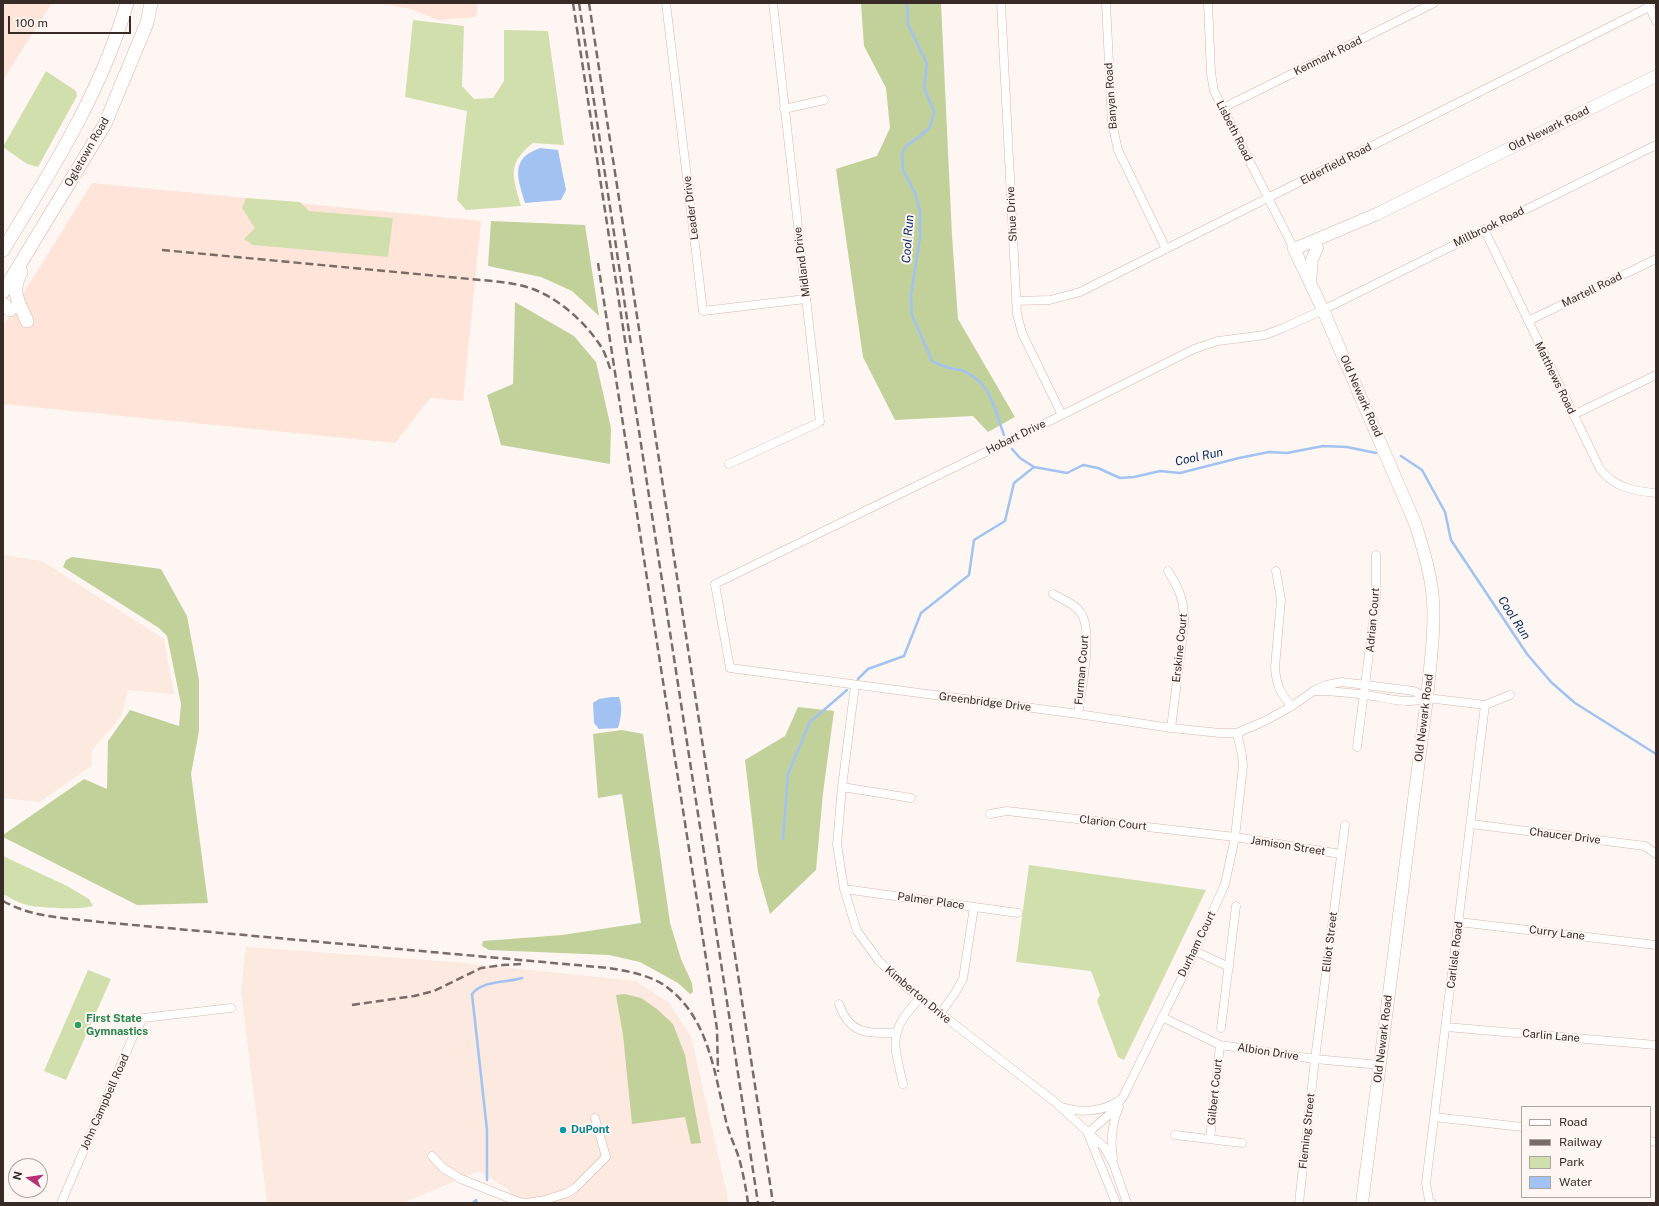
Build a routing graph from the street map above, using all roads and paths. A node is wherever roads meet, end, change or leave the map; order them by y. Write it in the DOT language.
graph roads {
  1 [pos="127,3"];
  2 [pos="151,3"];
  3 [pos="666,3"];
  4 [pos="773,3"];
  5 [pos="1001,3"];
  6 [pos="1106,3"];
  7 [pos="1208,3"];
  8 [pos="1434,3"];
  9 [pos="1648,5"];
  10 [pos="1656,21"];
  11 [pos="1656,76"];
  12 [pos="824,100"];
  13 [pos="1223,108"];
  14 [pos="784,110"];
  15 [pos="1656,145"];
  16 [pos="36,196"];
  17 [pos="1268,198"];
  18 [pos="1377,214"];
  19 [pos="1484,229"];
  20 [pos="35,239"];
  21 [pos="1317,248"];
  22 [pos="1166,249"];
  23 [pos="3,250"];
  24 [pos="1296,253"];
  25 [pos="1656,259"];
  26 [pos="3,260"];
  27 [pos="1310,282"];
  28 [pos="3,292"];
  29 [pos="806,298"];
  30 [pos="1016,301"];
  31 [pos="1323,310"];
  32 [pos="27,321"];
  33 [pos="1528,321"];
  34 [pos="1656,375"];
  35 [pos="1062,415"];
  36 [pos="1573,415"];
  37 [pos="729,464"];
  38 [pos="1656,493"];
  39 [pos="1376,555"];
  40 [pos="1276,570"];
  41 [pos="1168,571"];
  42 [pos="715,584"];
  43 [pos="1053,594"];
  44 [pos="855,685"];
  45 [pos="1366,685"];
  46 [pos="1315,690"];
  47 [pos="1365,695"];
  48 [pos="1510,695"];
  49 [pos="1427,698"];
  50 [pos="1485,705"];
  51 [pos="1292,706"];
  52 [pos="1078,714"];
  53 [pos="1171,728"];
  54 [pos="1236,733"];
  55 [pos="1357,747"];
  56 [pos="842,787"];
  57 [pos="911,798"];
  58 [pos="990,814"];
  59 [pos="1471,824"];
  60 [pos="1345,825"];
  61 [pos="1235,837"];
  62 [pos="1341,854"];
  63 [pos="1656,854"];
  64 [pos="844,889"];
  65 [pos="1236,906"];
  66 [pos="974,907"];
  67 [pos="1018,913"];
  68 [pos="1459,922"];
  69 [pos="1656,945"];
  70 [pos="1195,951"];
  71 [pos="1229,967"];
  72 [pos="920,998"];
  73 [pos="838,1004"];
  74 [pos="232,1008"];
  75 [pos="940,1014"];
  76 [pos="1162,1017"];
  77 [pos="1446,1027"];
  78 [pos="1221,1028"];
  79 [pos="896,1033"];
  80 [pos="1220,1044"];
  81 [pos="1656,1045"];
  82 [pos="1315,1059"];
  83 [pos="1380,1065"];
  84 [pos="902,1084"];
  85 [pos="1123,1097"];
  86 [pos="1059,1106"];
  87 [pos="1434,1117"];
  88 [pos="595,1118"];
  89 [pos="1521,1127"];
  90 [pos="1088,1133"];
  91 [pos="1175,1135"];
  92 [pos="1210,1139"];
  93 [pos="1242,1143"];
  94 [pos="432,1156"];
  95 [pos="1116,1170"];
  96 [pos="61,1203"];
  97 [pos="518,1203"];
  98 [pos="1116,1203"];
  99 [pos="1127,1203"];
  100 [pos="1299,1203"];
  101 [pos="1362,1203"];
  102 [pos="1432,1203"];
  1 -- 16 [label="main road, Ogletown Road"];
  2 -- 20 [label="main road, Ogletown Road"];
  3 -- 29 [label="street, Leader Drive"];
  4 -- 14 [label="street, Midland Drive"];
  5 -- 30 [label="street, Shue Drive"];
  6 -- 22 [label="street, Banyan Road"];
  7 -- 13 [label="street, Lisbeth Road"];
  8 -- 13 [label="street, Kenmark Road"];
  9 -- 10 [label="street"];
  9 -- 17 [label="street, Elderfield Road"];
  11 -- 18 [label="street, Old Newark Road"];
  12 -- 14 [label="street"];
  13 -- 17 [label="street, Lisbeth Road"];
  14 -- 29 [label="street, Midland Drive"];
  15 -- 19 [label="street, Millbrook Road"];
  16 -- 23 [label="main road, Ogletown Road"];
  16 -- 26 [label="main road"];
  17 -- 22 [label="street, Elderfield Road"];
  17 -- 24 [label="street, Lisbeth Road"];
  18 -- 21 [label="street, Old Newark Road"];
  18 -- 24 [label="street, Old Newark Road"];
  19 -- 31 [label="street, Millbrook Road"];
  19 -- 33 [label="street, Matthews Road"];
  20 -- 28 [label="main road, Ogletown Road"];
  20 -- 32 [label="main road"];
  21 -- 24 [label="street, Old Newark Road"];
  21 -- 27 [label="street"];
  22 -- 30 [label="street, Elderfield Road"];
  24 -- 27 [label="street, Old Newark Road"];
  25 -- 33 [label="street, Martell Road"];
  27 -- 31 [label="street, Old Newark Road"];
  29 -- 37 [label="street, Midland Drive"];
  30 -- 35 [label="street, Shue Drive"];
  31 -- 35 [label="street, Hobart Drive"];
  31 -- 49 [label="street, Old Newark Road"];
  33 -- 36 [label="street, Matthews Road"];
  34 -- 36 [label="street"];
  35 -- 42 [label="street, Hobart Drive"];
  36 -- 38 [label="street, Matthews Road"];
  39 -- 45 [label="street, Adrian Court"];
  40 -- 51 [label="street"];
  41 -- 53 [label="street, Erskine Court"];
  42 -- 44 [label="street, Greenbridge Drive"];
  43 -- 52 [label="street, Furman Court"];
  44 -- 52 [label="street, Greenbridge Drive"];
  44 -- 56 [label="street, Kimberton Drive"];
  45 -- 46 [label="street, Greenbridge Drive"];
  45 -- 47 [label="street, Adrian Court"];
  45 -- 49 [label="street, Greenbridge Drive"];
  46 -- 47 [label="street"];
  46 -- 51 [label="street, Greenbridge Drive"];
  47 -- 49 [label="street"];
  47 -- 55 [label="street, Adrian Court"];
  48 -- 50 [label="street"];
  49 -- 50 [label="street"];
  49 -- 83 [label="street, Old Newark Road"];
  50 -- 59 [label="street, Carlisle Road"];
  51 -- 54 [label="street, Greenbridge Drive"];
  52 -- 53 [label="street, Greenbridge Drive"];
  53 -- 54 [label="street, Greenbridge Drive"];
  54 -- 61 [label="street, Durham Court"];
  56 -- 57 [label="street"];
  56 -- 64 [label="street, Kimberton Drive"];
  58 -- 61 [label="street, Clarion Court"];
  59 -- 63 [label="street, Chaucer Drive"];
  59 -- 68 [label="street, Carlisle Road"];
  60 -- 62 [label="street, Elliot Street"];
  61 -- 62 [label="street, Jamison Street"];
  61 -- 70 [label="street, Durham Court"];
  62 -- 82 [label="street, Elliot Street"];
  64 -- 66 [label="street, Palmer Place"];
  64 -- 72 [label="street, Kimberton Drive"];
  65 -- 71 [label="street"];
  66 -- 67 [label="street, Palmer Place"];
  66 -- 75 [label="street"];
  68 -- 69 [label="street, Curry Lane"];
  68 -- 77 [label="street, Carlisle Road"];
  70 -- 71 [label="street"];
  70 -- 76 [label="street, Durham Court"];
  71 -- 78 [label="street"];
  72 -- 75 [label="street, Kimberton Drive"];
  72 -- 79 [label="street"];
  73 -- 79 [label="street"];
  74 -- 96 [label="street, John Campbell Road"];
  75 -- 86 [label="street, Kimberton Drive"];
  76 -- 80 [label="street, Albion Drive"];
  76 -- 85 [label="street, Durham Court"];
  77 -- 81 [label="street, Carlin Lane"];
  77 -- 87 [label="street, Carlisle Road"];
  79 -- 84 [label="street"];
  80 -- 82 [label="street, Albion Drive"];
  80 -- 92 [label="street, Gilbert Court"];
  82 -- 83 [label="street, Albion Drive"];
  82 -- 100 [label="street, Fleming Street"];
  83 -- 101 [label="street, Old Newark Road"];
  85 -- 86 [label="street"];
  85 -- 90 [label="street, Durham Court"];
  85 -- 95 [label="street"];
  86 -- 90 [label="street, Kimberton Drive"];
  87 -- 89 [label="street"];
  87 -- 102 [label="street, Carlisle Road"];
  88 -- 97 [label="street"];
  90 -- 95 [label="street, Kimberton Drive"];
  90 -- 98 [label="street, Kimberton Drive"];
  91 -- 92 [label="street, Gilbert Court"];
  92 -- 93 [label="street, Gilbert Court"];
  94 -- 97 [label="street"];
  95 -- 99 [label="street, Kimberton Drive"];
}
